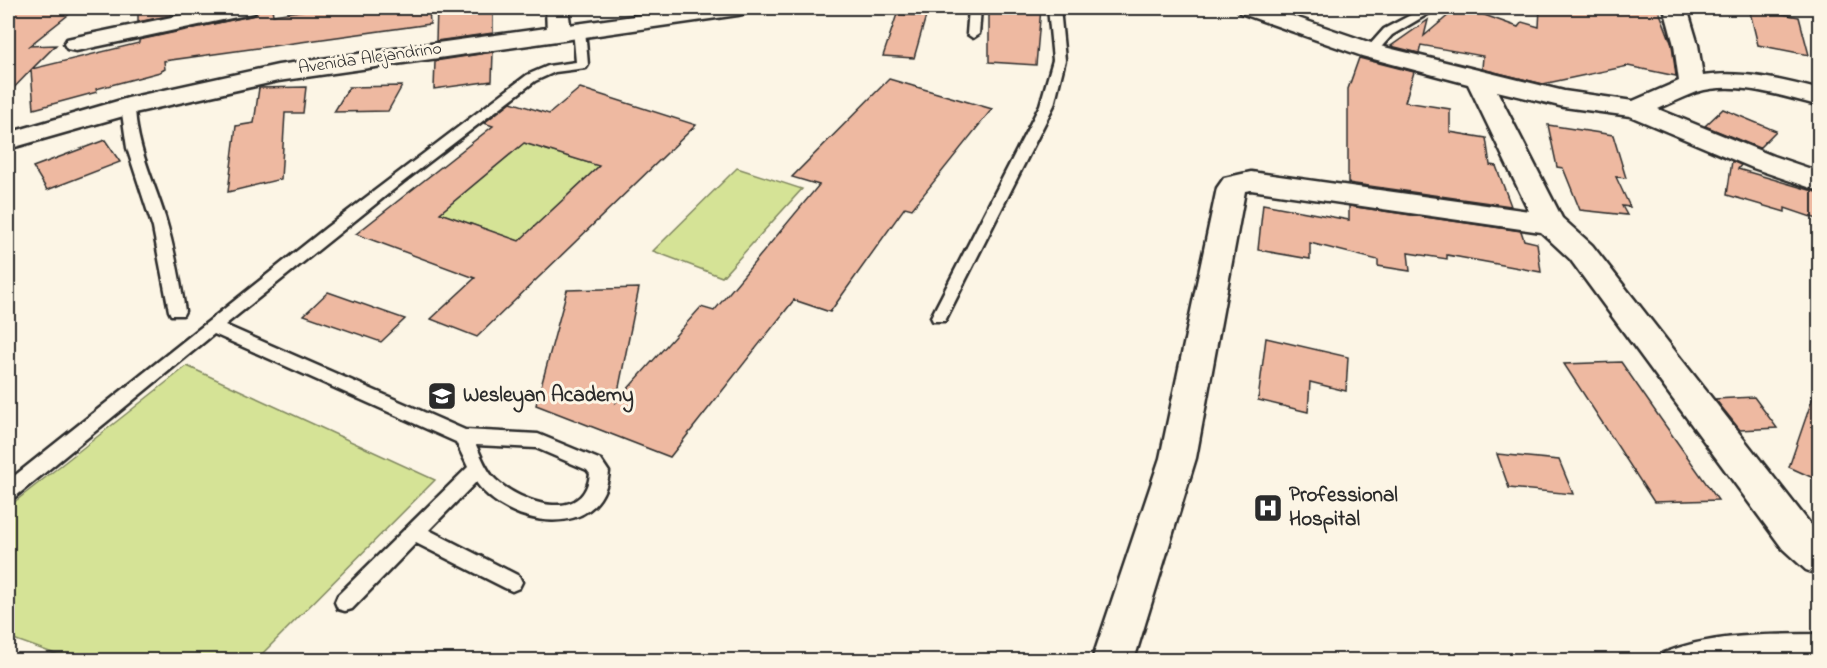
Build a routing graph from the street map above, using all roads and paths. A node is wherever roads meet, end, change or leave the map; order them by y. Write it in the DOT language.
graph roads {
  1 [pos="246,8"];
  2 [pos="557,8"];
  3 [pos="738,8"];
  4 [pos="975,8"];
  5 [pos="1054,8"];
  6 [pos="1248,8"];
  7 [pos="1432,8"];
  8 [pos="1676,8"];
  9 [pos="200,12"];
  10 [pos="569,31"];
  11 [pos="973,34"];
  12 [pos="76,44"];
  13 [pos="1371,51"];
  14 [pos="1478,79"];
  15 [pos="1692,85"];
  16 [pos="1820,98"];
  17 [pos="128,106"];
  18 [pos="1636,109"];
  19 [pos="8,141"];
  20 [pos="1820,182"];
  21 [pos="1550,224"];
  22 [pos="177,311"];
  23 [pos="939,317"];
  24 [pos="213,327"];
  25 [pos="463,437"];
  26 [pos="479,467"];
  27 [pos="8,491"];
  28 [pos="413,532"];
  29 [pos="1820,558"];
  30 [pos="512,582"];
  31 [pos="345,602"];
  32 [pos="1820,644"];
  33 [pos="1113,660"];
  34 [pos="1672,660"];
  1 -- 9 [label="street"];
  2 -- 10 [label="street"];
  3 -- 10 [label="street, Avenida Alejandrino"];
  4 -- 11 [label="lane"];
  5 -- 23 [label="lane"];
  6 -- 13 [label="street"];
  7 -- 13 [label="lane"];
  8 -- 15 [label="street"];
  9 -- 12 [label="street"];
  10 -- 17 [label="street, Avenida Alejandrino"];
  10 -- 24 [label="lane"];
  13 -- 14 [label="street"];
  14 -- 18 [label="street"];
  14 -- 21 [label="street"];
  15 -- 16 [label="street"];
  15 -- 18 [label="street"];
  17 -- 19 [label="street, Avenida Alejandrino"];
  17 -- 22 [label="lane"];
  18 -- 20 [label="street"];
  21 -- 29 [label="street"];
  21 -- 33 [label="street"];
  24 -- 25 [label="lane"];
  24 -- 27 [label="lane"];
  25 -- 26 [label="lane"];
  25 -- 26 [label="lane"];
  26 -- 28 [label="lane"];
  28 -- 30 [label="lane"];
  28 -- 31 [label="lane"];
  32 -- 34 [label="lane"];
}
